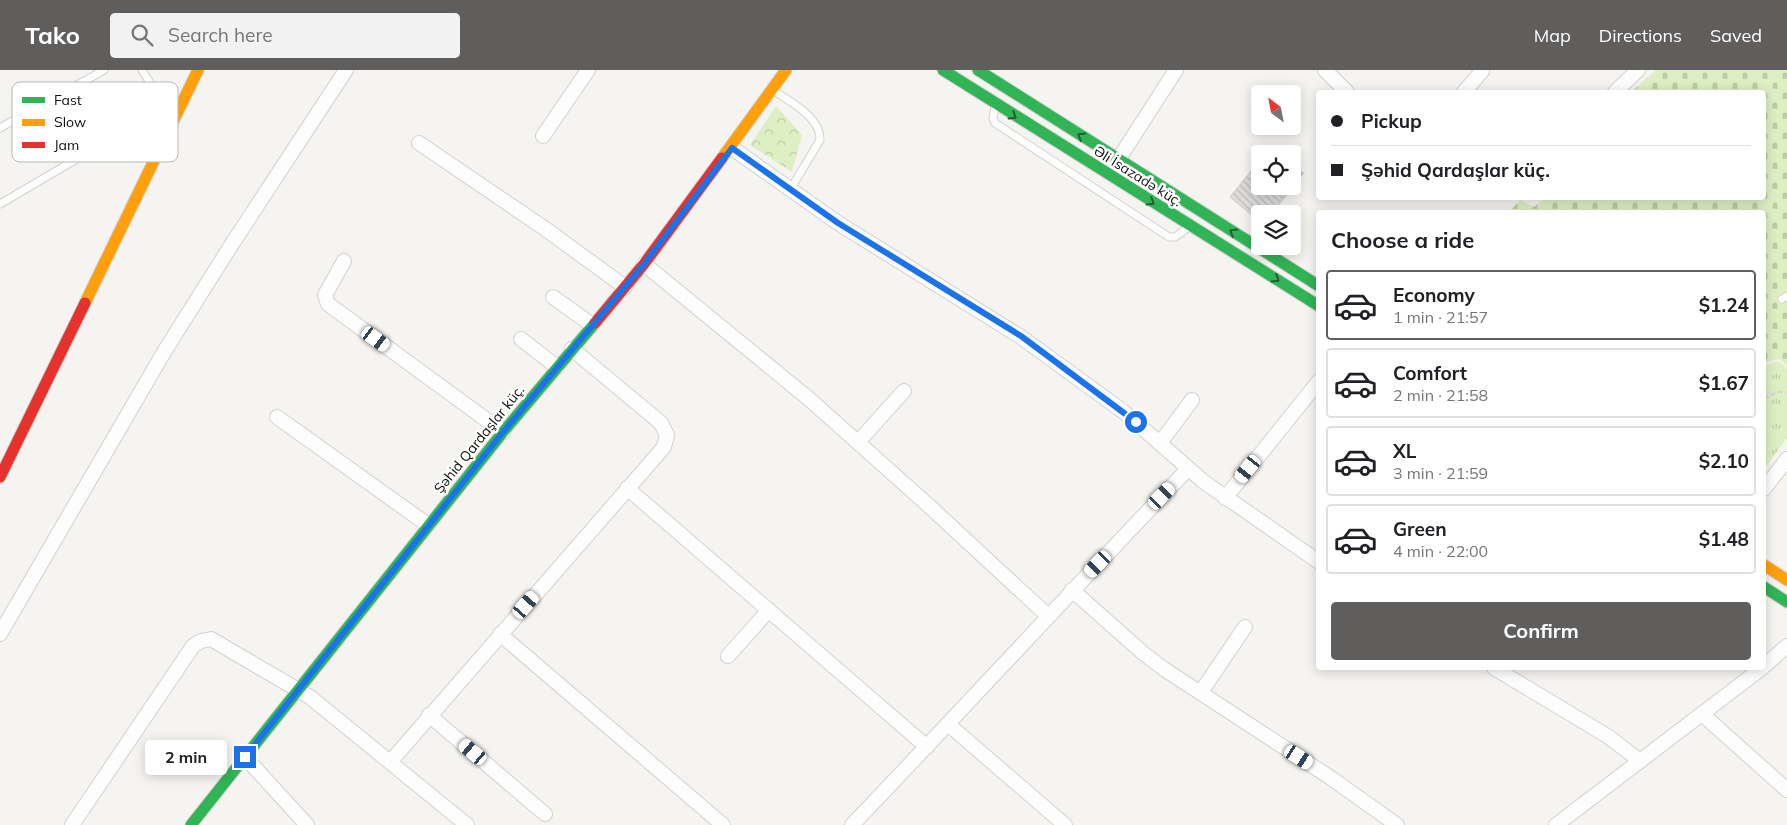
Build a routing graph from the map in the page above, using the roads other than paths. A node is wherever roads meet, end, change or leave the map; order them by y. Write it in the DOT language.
graph roads {
  1 [pos="104,70"];
  2 [pos="142,70"];
  3 [pos="198,70"];
  4 [pos="346,70"];
  5 [pos="588,70"];
  6 [pos="786,70"];
  7 [pos="943,70"];
  8 [pos="978,70"];
  9 [pos="1325,70"];
  10 [pos="1638,70"];
  11 [pos="1482,71"];
  12 [pos="1169,73"];
  13 [pos="82,82"];
  14 [pos="149,82"];
  15 [pos="773,90"];
  16 [pos="1345,90"];
  17 [pos="1466,90"];
  18 [pos="1617,90"];
  19 [pos="996,105"];
  20 [pos="178,112"];
  21 [pos="12,121"];
  22 [pos="0,128"];
  23 [pos="543,136"];
  24 [pos="419,143"];
  25 [pos="732,148"];
  26 [pos="1118,160"];
  27 [pos="71,162"];
  28 [pos="154,162"];
  29 [pos="790,190"];
  30 [pos="0,204"];
  31 [pos="1190,226"];
  32 [pos="344,261"];
  33 [pos="644,264"];
  34 [pos="1316,284"];
  35 [pos="625,287"];
  36 [pos="553,297"];
  37 [pos="1316,304"];
  38 [pos="592,325"];
  39 [pos="521,339"];
  40 [pos="572,349"];
  41 [pos="557,367"];
  42 [pos="1316,386"];
  43 [pos="904,391"];
  44 [pos="1192,400"];
  45 [pos="277,417"];
  46 [pos="503,432"];
  47 [pos="858,442"];
  48 [pos="1160,443"];
  49 [pos="1787,459"];
  50 [pos="1188,470"];
  51 [pos="0,477"];
  52 [pos="1766,486"];
  53 [pos="627,488"];
  54 [pos="1225,498"];
  55 [pos="428,525"];
  56 [pos="1316,560"];
  57 [pos="1766,566"];
  58 [pos="1787,580"];
  59 [pos="1766,588"];
  60 [pos="1072,590"];
  61 [pos="1787,602"];
  62 [pos="769,610"];
  63 [pos="1048,616"];
  64 [pos="1244,627"];
  65 [pos="0,634"];
  66 [pos="500,634"];
  67 [pos="1787,646"];
  68 [pos="728,656"];
  69 [pos="1766,664"];
  70 [pos="1497,670"];
  71 [pos="1759,670"];
  72 [pos="298,690"];
  73 [pos="1200,692"];
  74 [pos="1702,714"];
  75 [pos="430,715"];
  76 [pos="949,725"];
  77 [pos="927,747"];
  78 [pos="245,757"];
  79 [pos="391,761"];
  80 [pos="1640,761"];
  81 [pos="1787,790"];
  82 [pos="545,814"];
  83 [pos="72,825"];
  84 [pos="191,825"];
  85 [pos="307,825"];
  86 [pos="467,825"];
  87 [pos="722,825"];
  88 [pos="852,825"];
  89 [pos="1065,825"];
  90 [pos="1397,825"];
  91 [pos="1556,825"];
  1 -- 13 [label="lane"];
  2 -- 14 [label="lane"];
  3 -- 20 [label="street"];
  4 -- 65 [label="street"];
  5 -- 23 [label="street"];
  6 -- 15 [label="street, Şəhid Qardaşlar küç."];
  7 -- 19 [label="street, Əli İsazadə küç."];
  26 -- 8 [label="street, Əli İsazadə küç., one-way"];
  9 -- 16 [label="street"];
  10 -- 18 [label="street"];
  11 -- 17 [label="street"];
  12 -- 26 [label="street"];
  15 -- 25 [label="street, Şəhid Qardaşlar küç."];
  15 -- 29 [label="lane"];
  19 -- 31 [label="street, Əli İsazadə küç., one-way"];
  19 -- 31 [label="lane"];
  21 -- 22 [label="lane"];
  24 -- 35 [label="street"];
  25 -- 29 [label="street"];
  25 -- 33 [label="street, Şəhid Qardaşlar küç."];
  34 -- 26 [label="street, Əli İsazadə küç., one-way"];
  27 -- 30 [label="lane"];
  28 -- 51 [label="street"];
  29 -- 48 [label="street"];
  31 -- 37 [label="street, Əli İsazadə küç., one-way"];
  32 -- 46 [label="street"];
  33 -- 35 [label="street, Şəhid Qardaşlar küç."];
  33 -- 47 [label="street"];
  35 -- 38 [label="street, Şəhid Qardaşlar küç."];
  36 -- 38 [label="street"];
  38 -- 40 [label="street, Şəhid Qardaşlar küç."];
  39 -- 41 [label="street"];
  40 -- 41 [label="street, Şəhid Qardaşlar küç."];
  40 -- 53 [label="street"];
  41 -- 46 [label="street, Şəhid Qardaşlar küç."];
  42 -- 54 [label="street"];
  43 -- 47 [label="street"];
  44 -- 48 [label="street"];
  45 -- 55 [label="street"];
  46 -- 55 [label="street, Şəhid Qardaşlar küç."];
  47 -- 63 [label="street"];
  48 -- 50 [label="street"];
  49 -- 52 [label="street"];
  50 -- 54 [label="street"];
  50 -- 60 [label="street"];
  53 -- 62 [label="street"];
  53 -- 66 [label="street"];
  54 -- 56 [label="street"];
  55 -- 72 [label="street, Şəhid Qardaşlar küç."];
  57 -- 58 [label="street"];
  59 -- 61 [label="street"];
  60 -- 63 [label="street"];
  60 -- 73 [label="street"];
  62 -- 68 [label="street"];
  62 -- 77 [label="street"];
  63 -- 76 [label="street"];
  64 -- 73 [label="street"];
  66 -- 75 [label="street"];
  66 -- 87 [label="street"];
  67 -- 69 [label="street"];
  70 -- 80 [label="street"];
  71 -- 74 [label="street"];
  72 -- 78 [label="street, Şəhid Qardaşlar küç."];
  72 -- 79 [label="street"];
  72 -- 83 [label="street"];
  73 -- 90 [label="street"];
  74 -- 80 [label="street"];
  74 -- 81 [label="street"];
  75 -- 79 [label="street"];
  75 -- 82 [label="street"];
  76 -- 77 [label="street"];
  76 -- 89 [label="street"];
  77 -- 88 [label="street"];
  78 -- 84 [label="street, Şəhid Qardaşlar küç."];
  78 -- 85 [label="street"];
  79 -- 86 [label="street"];
  80 -- 91 [label="street"];
}
